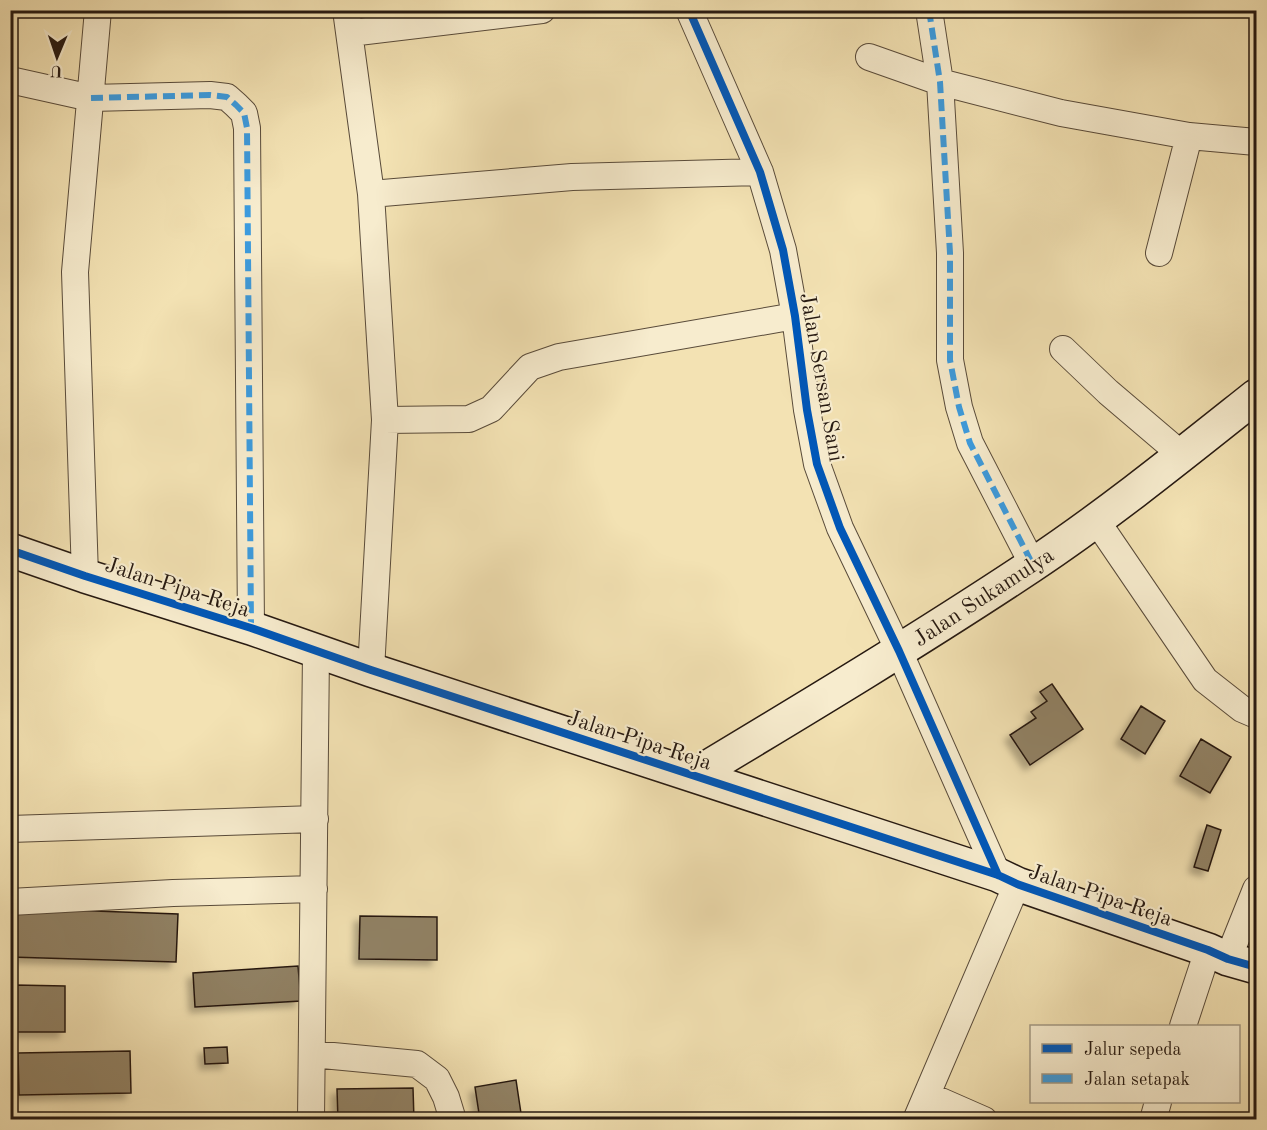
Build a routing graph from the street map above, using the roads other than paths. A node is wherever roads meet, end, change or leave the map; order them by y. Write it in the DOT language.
graph roads {
  1 [pos="98,10"];
  2 [pos="542,10"];
  3 [pos="689,10"];
  4 [pos="929,10"];
  5 [pos="348,22"];
  6 [pos="869,57"];
  7 [pos="10,80"];
  8 [pos="940,82"];
  9 [pos="91,98"];
  10 [pos="1189,136"];
  11 [pos="1257,142"];
  12 [pos="760,172"];
  13 [pos="371,194"];
  14 [pos="1159,253"];
  15 [pos="795,315"];
  16 [pos="1063,349"];
  17 [pos="1257,396"];
  18 [pos="385,420"];
  19 [pos="1182,455"];
  20 [pos="1096,520"];
  21 [pos="10,550"];
  22 [pos="1033,565"];
  23 [pos="85,576"];
  24 [pos="251,628"];
  25 [pos="316,651"];
  26 [pos="899,651"];
  27 [pos="371,670"];
  28 [pos="1257,715"];
  29 [pos="695,775"];
  30 [pos="315,819"];
  31 [pos="10,828"];
  32 [pos="1007,879"];
  33 [pos="314,889"];
  34 [pos="1257,889"];
  35 [pos="10,902"];
  36 [pos="1231,959"];
  37 [pos="1184,1025"];
  38 [pos="312,1054"];
  39 [pos="927,1095"];
  40 [pos="1157,1103"];
  41 [pos="311,1119"];
  42 [pos="453,1119"];
  43 [pos="916,1119"];
  44 [pos="984,1119"];
  45 [pos="1153,1119"];
  1 -- 9 [label="street"];
  2 -- 5 [label="street"];
  3 -- 12 [label="street, Jalan Sersan Sani"];
  4 -- 8 [label="street"];
  5 -- 13 [label="street"];
  6 -- 8 [label="street"];
  7 -- 9 [label="street"];
  8 -- 10 [label="street"];
  8 -- 22 [label="street"];
  9 -- 23 [label="street"];
  9 -- 24 [label="street"];
  10 -- 11 [label="street"];
  10 -- 14 [label="street"];
  12 -- 13 [label="street"];
  12 -- 15 [label="street, Jalan Sersan Sani"];
  13 -- 18 [label="street"];
  15 -- 18 [label="street"];
  15 -- 26 [label="street, Jalan Sersan Sani"];
  16 -- 19 [label="street"];
  17 -- 19 [label="street, Jalan Sukamulya"];
  18 -- 27 [label="street"];
  19 -- 20 [label="street, Jalan Sukamulya"];
  20 -- 22 [label="street, Jalan Sukamulya"];
  20 -- 28 [label="street"];
  21 -- 23 [label="street, Jalan Pipa Reja"];
  22 -- 26 [label="street, Jalan Sukamulya"];
  23 -- 24 [label="street, Jalan Pipa Reja"];
  24 -- 25 [label="street, Jalan Pipa Reja"];
  25 -- 27 [label="street, Jalan Pipa Reja"];
  25 -- 30 [label="street"];
  26 -- 29 [label="street, Jalan Sukamulya"];
  26 -- 32 [label="street, Jalan Sersan Sani"];
  27 -- 29 [label="street, Jalan Pipa Reja"];
  29 -- 32 [label="street, Jalan Pipa Reja"];
  30 -- 31 [label="street"];
  30 -- 33 [label="street"];
  32 -- 36 [label="street, Jalan Pipa Reja"];
  32 -- 39 [label="street"];
  33 -- 35 [label="street"];
  33 -- 38 [label="street"];
  34 -- 36 [label="street"];
  36 -- 37 [label="street"];
  38 -- 41 [label="street"];
  38 -- 42 [label="street"];
  39 -- 43 [label="street"];
  39 -- 44 [label="street"];
  40 -- 45 [label="street"];
}
